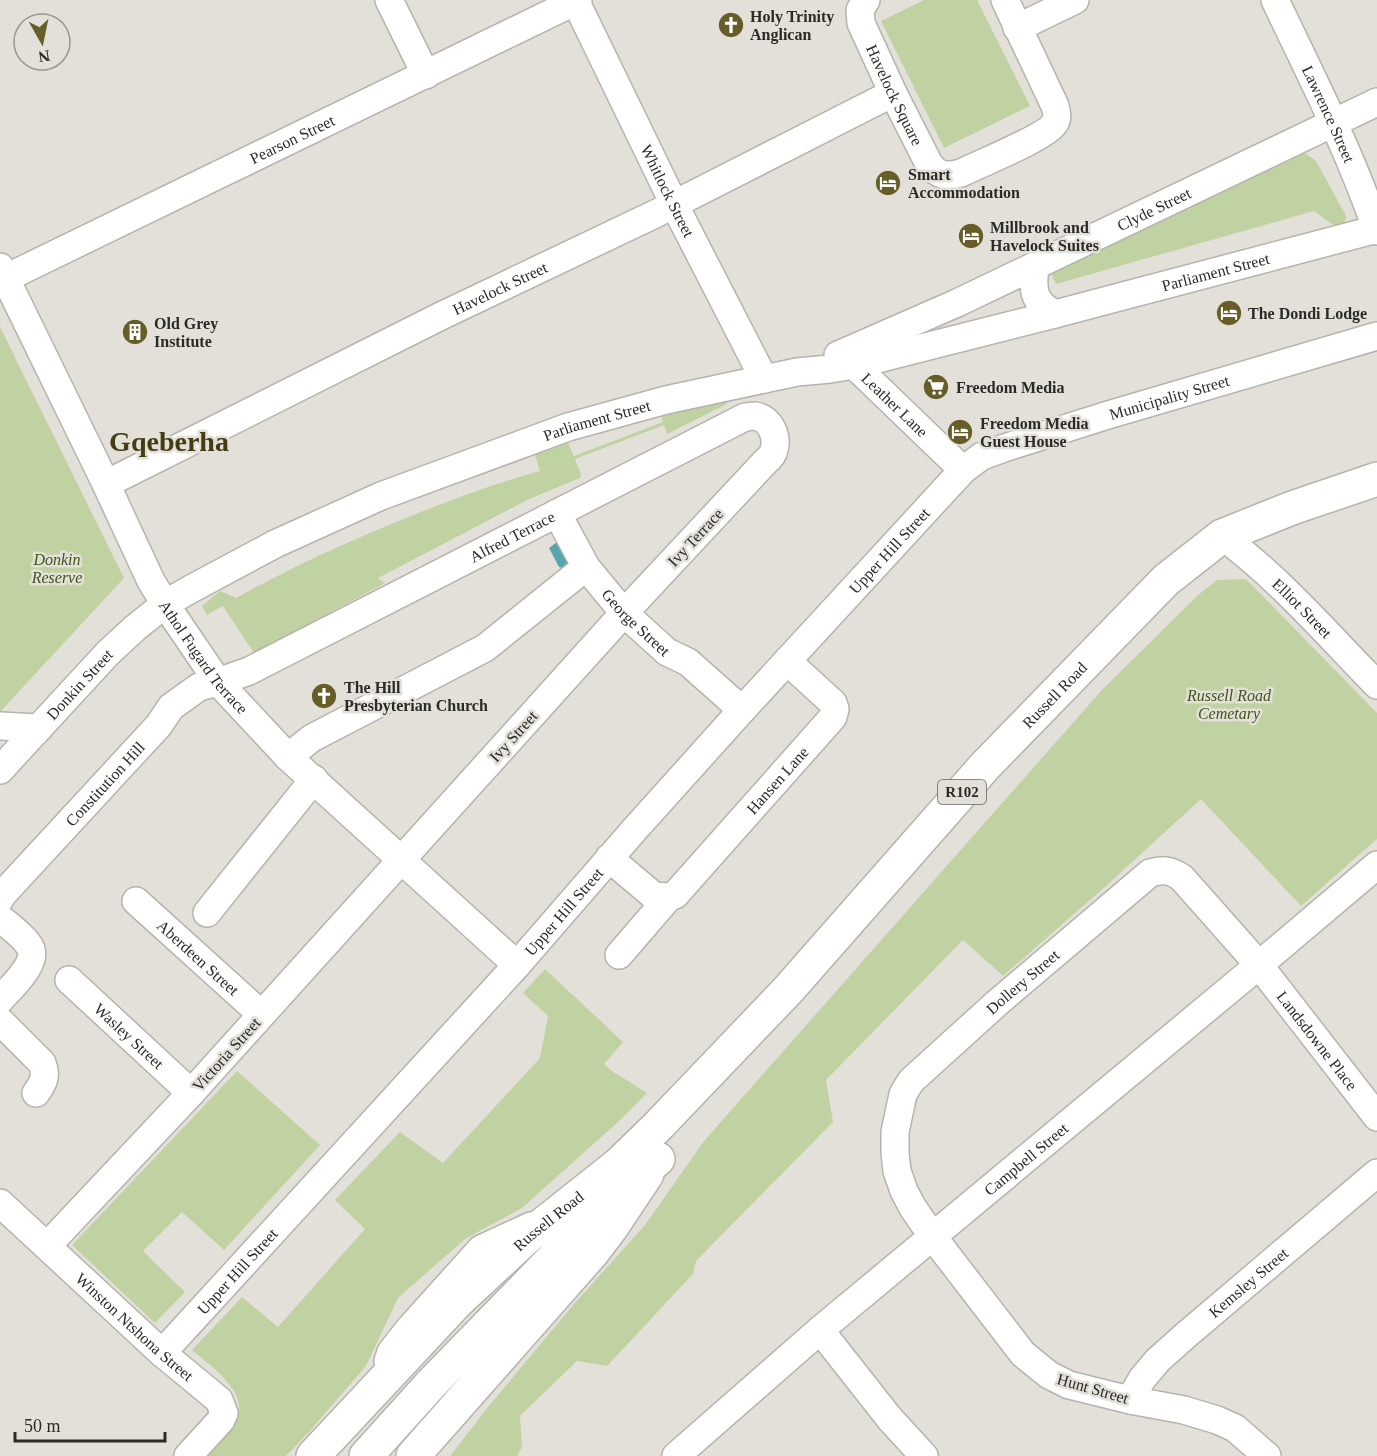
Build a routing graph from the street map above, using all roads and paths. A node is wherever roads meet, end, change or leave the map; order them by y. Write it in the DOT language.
graph roads {
  1 [pos="389,0"];
  2 [pos="577,0"];
  3 [pos="866,0"];
  4 [pos="1005,0"];
  5 [pos="1075,0"];
  6 [pos="1275,0"];
  7 [pos="1017,28"];
  8 [pos="426,75"];
  9 [pos="893,93"];
  10 [pos="1377,102"];
  11 [pos="1333,123"];
  12 [pos="674,204"];
  13 [pos="1377,229"];
  14 [pos="1035,266"];
  15 [pos="3,273"];
  16 [pos="1055,314"];
  17 [pos="1377,336"];
  18 [pos="854,364"];
  19 [pos="797,372"];
  20 [pos="764,379"];
  21 [pos="766,462"];
  22 [pos="963,470"];
  23 [pos="1377,479"];
  24 [pos="106,484"];
  25 [pos="565,509"];
  26 [pos="1222,537"];
  27 [pos="586,567"];
  28 [pos="165,604"];
  29 [pos="628,608"];
  30 [pos="1366,657"];
  31 [pos="787,662"];
  32 [pos="218,682"];
  33 [pos="1377,685"];
  34 [pos="742,710"];
  35 [pos="0,726"];
  36 [pos="39,728"];
  37 [pos="288,757"];
  38 [pos="0,770"];
  39 [pos="314,779"];
  40 [pos="609,858"];
  41 [pos="402,859"];
  42 [pos="1377,865"];
  43 [pos="669,897"];
  44 [pos="0,899"];
  45 [pos="136,901"];
  46 [pos="207,912"];
  47 [pos="0,918"];
  48 [pos="619,955"];
  49 [pos="517,965"];
  50 [pos="1259,965"];
  51 [pos="69,980"];
  52 [pos="788,990"];
  53 [pos="0,1000"];
  54 [pos="261,1014"];
  55 [pos="0,1021"];
  56 [pos="36,1093"];
  57 [pos="191,1093"];
  58 [pos="1377,1117"];
  59 [pos="658,1159"];
  60 [pos="619,1164"];
  61 [pos="1377,1173"];
  62 [pos="0,1203"];
  63 [pos="933,1237"];
  64 [pos="47,1246"];
  65 [pos="820,1330"];
  66 [pos="162,1353"];
  67 [pos="424,1379"];
  68 [pos="1130,1400"];
  69 [pos="188,1456"];
  70 [pos="313,1456"];
  71 [pos="342,1456"];
  72 [pos="366,1456"];
  73 [pos="413,1456"];
  74 [pos="676,1456"];
  75 [pos="924,1456"];
  76 [pos="1268,1456"];
  1 -- 8 [label="street"];
  2 -- 8 [label="street, Pearson Street"];
  2 -- 12 [label="street, Whitlock Street"];
  3 -- 9 [label="street, Havelock Square"];
  4 -- 7 [label="street, Havelock Square"];
  5 -- 7 [label="street"];
  6 -- 11 [label="street, Lawrence Street"];
  7 -- 9 [label="street, Havelock Square"];
  8 -- 15 [label="street, Pearson Street"];
  9 -- 12 [label="street, Havelock Street"];
  10 -- 11 [label="street, Clyde Street"];
  11 -- 13 [label="street, Lawrence Street"];
  11 -- 14 [label="street, Clyde Street"];
  12 -- 20 [label="street, Whitlock Street"];
  12 -- 24 [label="street, Havelock Street"];
  13 -- 16 [label="street, Parliament Street"];
  14 -- 16 [label="street"];
  14 -- 19 [label="street, Clyde Street"];
  15 -- 24 [label="street, Athol Fugard Terrace"];
  16 -- 18 [label="street, Parliament Street"];
  17 -- 22 [label="street, Municipality Street"];
  18 -- 19 [label="street, Parliament Street"];
  18 -- 22 [label="street, Leather Lane"];
  19 -- 20 [label="street, Parliament Street"];
  20 -- 28 [label="street, Parliament Street"];
  21 -- 25 [label="street, Alfred Terrace"];
  21 -- 29 [label="street, Ivy Terrace"];
  22 -- 31 [label="street, Upper Hill Street"];
  23 -- 26 [label="main road, Russell Road / R102"];
  24 -- 28 [label="street, Athol Fugard Terrace"];
  25 -- 27 [label="street, George Street"];
  25 -- 29 [label="street, George Street"];
  25 -- 32 [label="street, Alfred Terrace"];
  26 -- 30 [label="street, Elliot Street"];
  26 -- 52 [label="main road, Russell Road / R102"];
  27 -- 29 [label="street, George Street"];
  27 -- 37 [label="street"];
  28 -- 32 [label="street, Athol Fugard Terrace"];
  28 -- 36 [label="street, Donkin Street"];
  29 -- 34 [label="street, George Street"];
  29 -- 41 [label="street, Ivy Street"];
  30 -- 33 [label="street, Elliot Street"];
  31 -- 34 [label="street, Upper Hill Street"];
  31 -- 43 [label="street, Hansen Lane"];
  32 -- 37 [label="street, Athol Fugard Terrace"];
  32 -- 44 [label="street, Constitution Hill"];
  34 -- 40 [label="street, Upper Hill Street"];
  35 -- 36 [label="street"];
  36 -- 38 [label="street, Donkin Street"];
  37 -- 39 [label="street, Athol Fugard Terrace"];
  39 -- 41 [label="street, Athol Fugard Terrace"];
  39 -- 46 [label="street"];
  40 -- 43 [label="street"];
  40 -- 49 [label="street, Upper Hill Street"];
  41 -- 49 [label="street, Athol Fugard Terrace"];
  41 -- 54 [label="street, Victoria Street"];
  42 -- 50 [label="street, Campbell Street"];
  43 -- 48 [label="street, Hansen Lane"];
  45 -- 54 [label="street, Aberdeen Street"];
  47 -- 53 [label="street"];
  49 -- 66 [label="street, Upper Hill Street"];
  50 -- 58 [label="street, Landsdowne Place"];
  50 -- 63 [label="street, Campbell Street"];
  50 -- 63 [label="street, Dollery Street"];
  51 -- 57 [label="street, Wasley Street"];
  52 -- 59 [label="main road, Russell Road"];
  52 -- 60 [label="main road, Russell Road"];
  54 -- 57 [label="street, Victoria Street"];
  55 -- 56 [label="street"];
  57 -- 64 [label="street, Victoria Street"];
  59 -- 67 [label="main road"];
  59 -- 73 [label="main road, Russell Road"];
  60 -- 67 [label="main road"];
  60 -- 70 [label="main road, Russell Road"];
  61 -- 68 [label="street, Kemsley Street"];
  62 -- 64 [label="street, Winston Ntshona Street"];
  63 -- 65 [label="street, Campbell Street"];
  63 -- 68 [label="street, Hunt Street"];
  64 -- 66 [label="street, Winston Ntshona Street"];
  65 -- 74 [label="street, Campbell Street"];
  65 -- 75 [label="street"];
  66 -- 69 [label="street, Winston Ntshona Street"];
  67 -- 71 [label="main road"];
  67 -- 72 [label="main road"];
  68 -- 76 [label="street, Hunt Street"];
}
